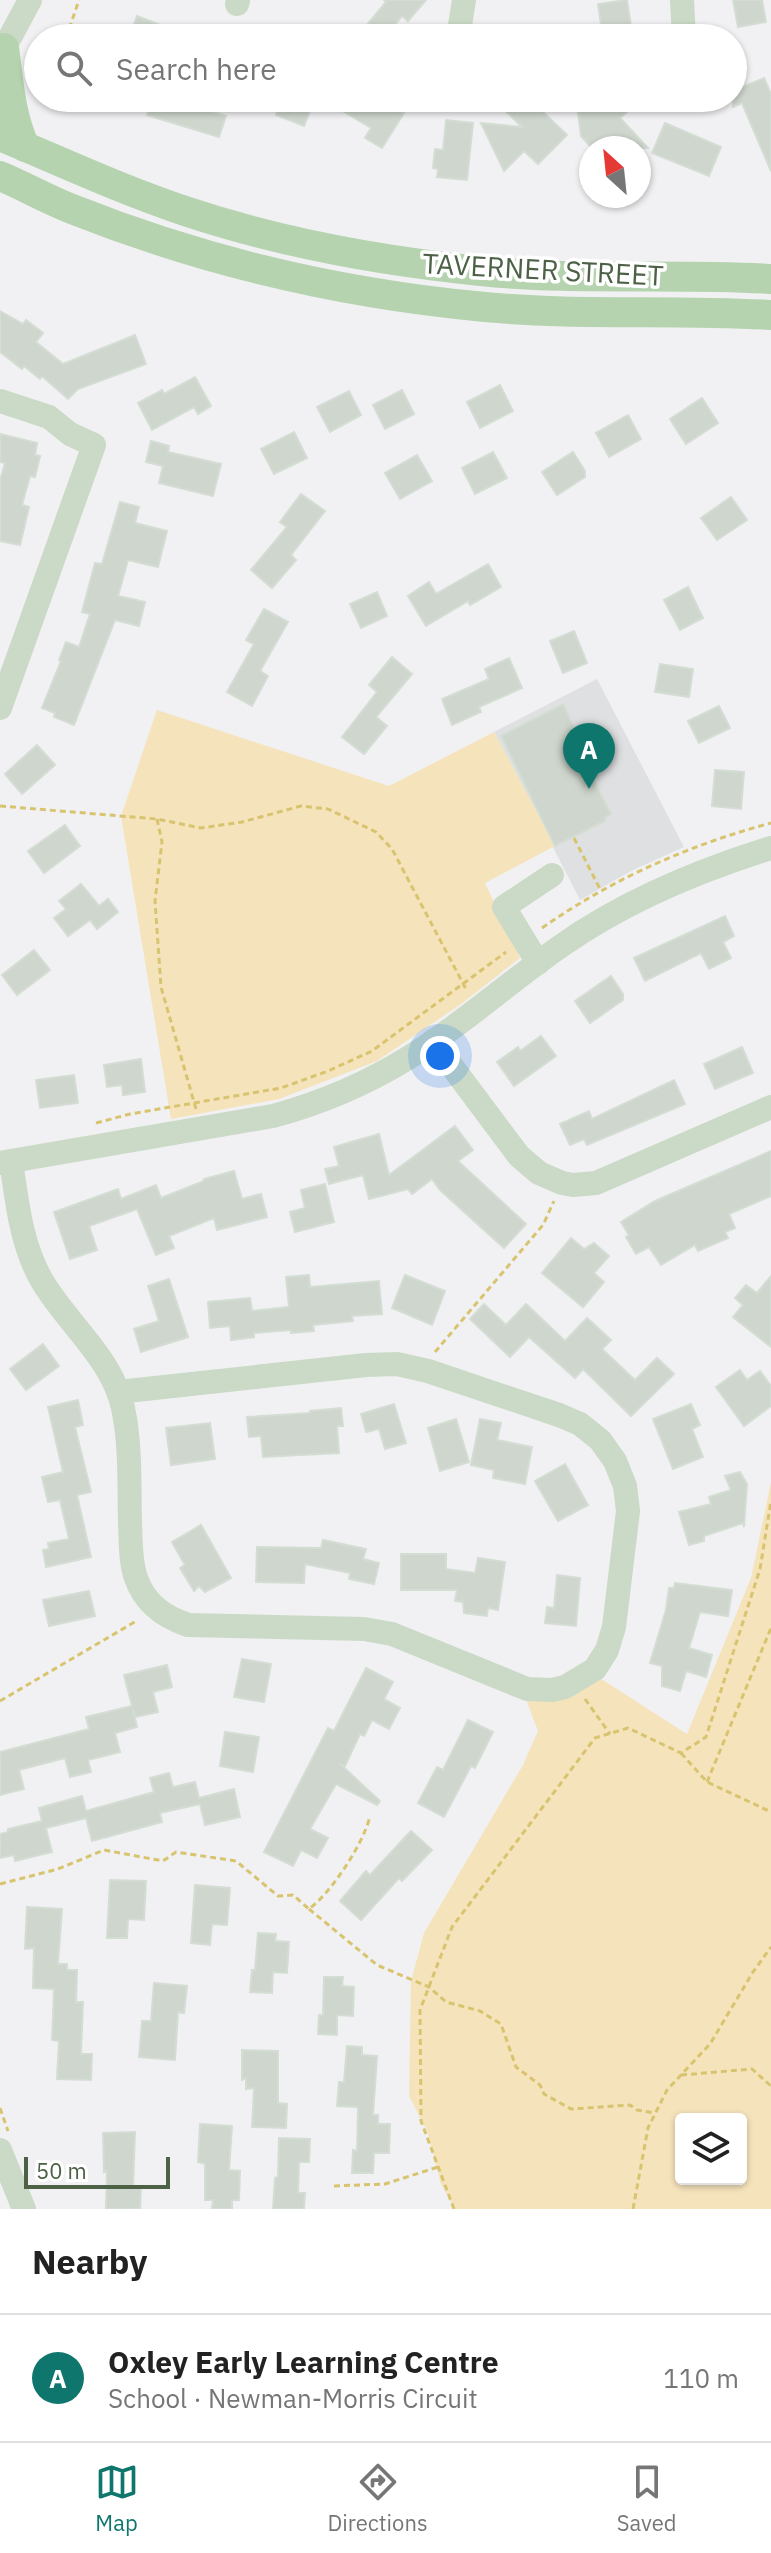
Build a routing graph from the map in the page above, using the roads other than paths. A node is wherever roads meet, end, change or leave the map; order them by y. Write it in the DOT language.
graph roads {
  1 [pos="30,0"];
  2 [pos="464,0"];
  3 [pos="682,0"];
  4 [pos="460,24"];
  5 [pos="683,24"];
  6 [pos="2,52"];
  7 [pos="12,142"];
  8 [pos="4,180"];
  9 [pos="771,279"];
  10 [pos="771,315"];
  11 [pos="0,401"];
  12 [pos="0,708"];
  13 [pos="771,848"];
  14 [pos="552,875"];
  15 [pos="538,963"];
  16 [pos="433,1041"];
  17 [pos="771,1107"];
  18 [pos="5,1162"];
  19 [pos="118,1392"];
  20 [pos="0,2150"];
  21 [pos="24,2209"];
  1 -- 6 [label="street"];
  2 -- 4 [label="street"];
  3 -- 5 [label="street"];
  6 -- 7 [label="main road"];
  7 -- 9 [label="main road, TAVERNER STREET"];
  8 -- 10 [label="main road, TAVERNER STREET"];
  11 -- 12 [label="street"];
  13 -- 15 [label="street"];
  14 -- 15 [label="street"];
  15 -- 16 [label="street"];
  16 -- 17 [label="street"];
  16 -- 18 [label="street"];
  18 -- 19 [label="street"];
  19 -- 19 [label="street"];
  20 -- 21 [label="street"];
}
